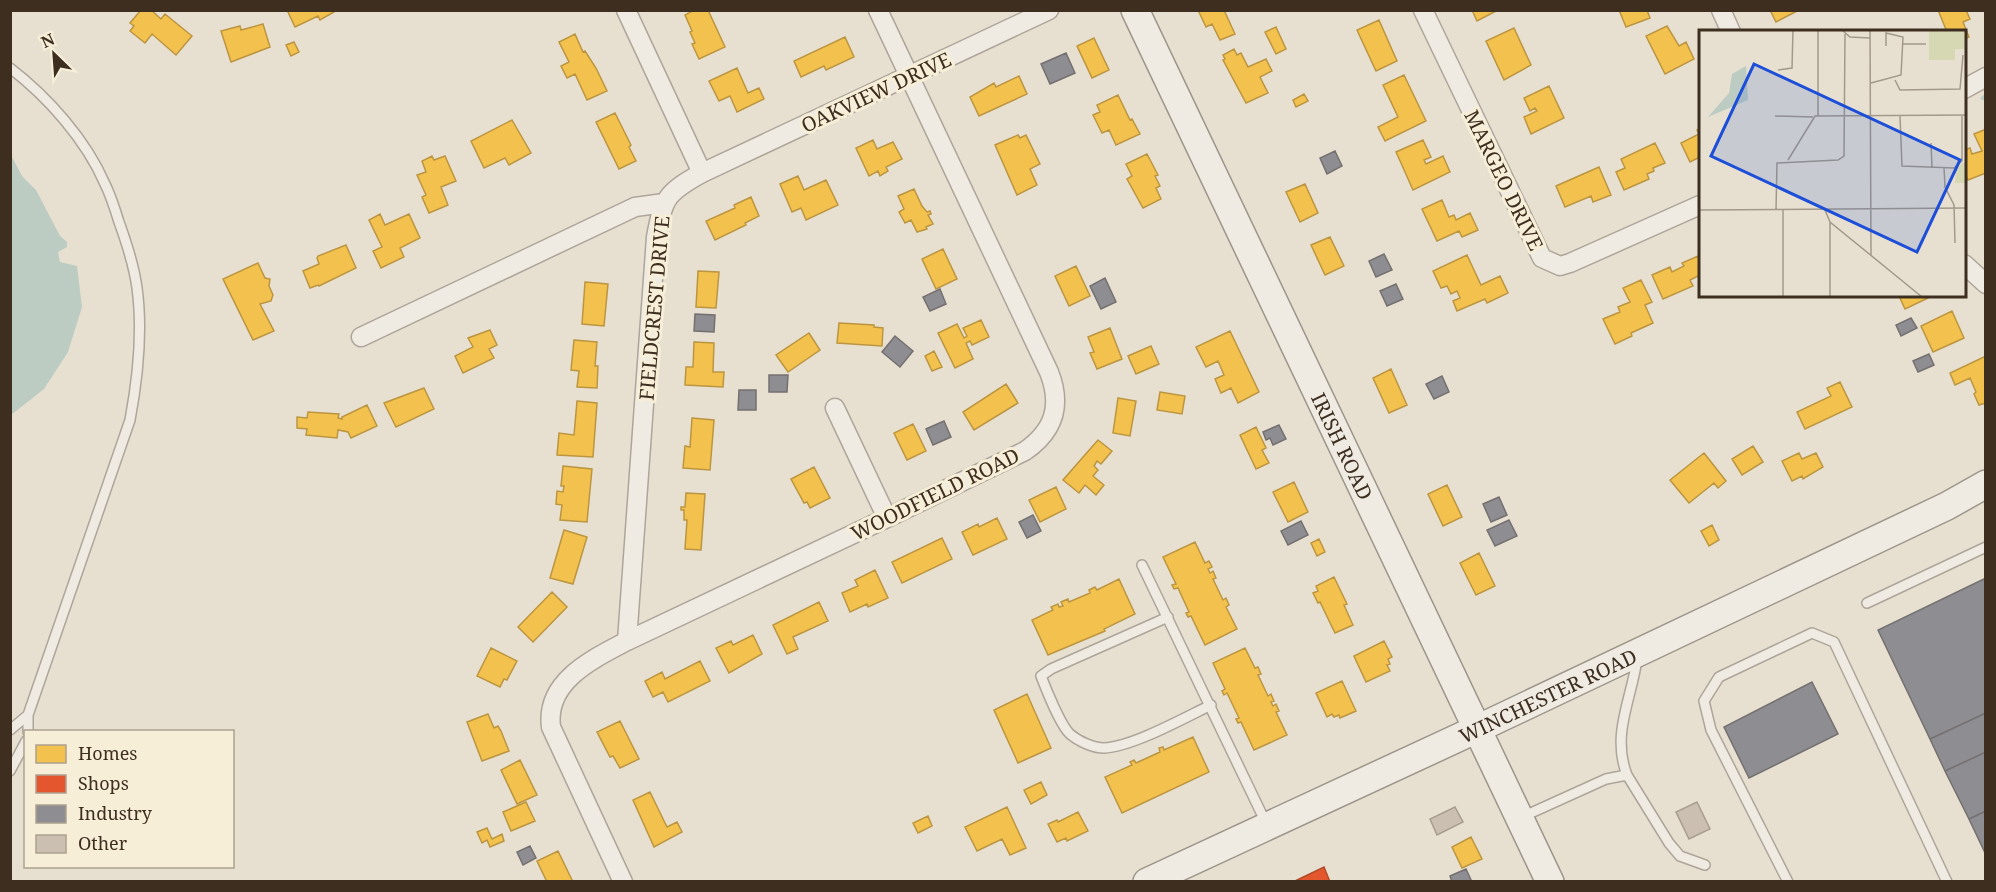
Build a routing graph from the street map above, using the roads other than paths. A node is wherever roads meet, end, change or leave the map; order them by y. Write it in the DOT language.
graph roads {
  1 [pos="626,10"];
  2 [pos="878,10"];
  3 [pos="1049,10"];
  4 [pos="1135,10"];
  5 [pos="1423,10"];
  6 [pos="1721,10"];
  7 [pos="1730,30"];
  8 [pos="10,68"];
  9 [pos="909,75"];
  10 [pos="1986,77"];
  11 [pos="1966,88"];
  12 [pos="702,173"];
  13 [pos="664,203"];
  14 [pos="1699,206"];
  15 [pos="1966,265"];
  16 [pos="1986,284"];
  17 [pos="361,337"];
  18 [pos="835,408"];
  19 [pos="1986,484"];
  20 [pos="1986,492"];
  21 [pos="1947,506"];
  22 [pos="887,518"];
  23 [pos="1986,547"];
  24 [pos="1142,565"];
  25 [pos="1867,603"];
  26 [pos="1167,617"];
  27 [pos="627,640"];
  28 [pos="1638,652"];
  29 [pos="1211,705"];
  30 [pos="28,715"];
  31 [pos="1477,729"];
  32 [pos="10,730"];
  33 [pos="28,730"];
  34 [pos="24,745"];
  35 [pos="10,771"];
  36 [pos="1627,774"];
  37 [pos="1519,818"];
  38 [pos="1267,825"];
  39 [pos="1705,865"];
  40 [pos="623,882"];
  41 [pos="1147,882"];
  42 [pos="1550,882"];
  43 [pos="1788,882"];
  44 [pos="1947,882"];
  1 -- 12 [label="street"];
  2 -- 9 [label="street, WOODFIELD ROAD"];
  3 -- 9 [label="street, OAKVIEW DRIVE"];
  4 -- 31 [label="street, IRISH ROAD"];
  5 -- 14 [label="street, MARGEO DRIVE"];
  6 -- 7 [label="street"];
  8 -- 30 [label="lane"];
  9 -- 12 [label="street, OAKVIEW DRIVE"];
  9 -- 22 [label="street, WOODFIELD ROAD"];
  10 -- 11 [label="street"];
  12 -- 13 [label="street, FIELDCREST DRIVE"];
  13 -- 17 [label="street"];
  13 -- 27 [label="street, FIELDCREST DRIVE"];
  15 -- 16 [label="street"];
  18 -- 22 [label="street"];
  19 -- 21 [label="street, WINCHESTER ROAD"];
  20 -- 21 [label="street, WINCHESTER ROAD"];
  21 -- 28 [label="street, WINCHESTER ROAD"];
  22 -- 27 [label="street, WOODFIELD ROAD"];
  23 -- 25 [label="lane"];
  24 -- 26 [label="lane"];
  26 -- 29 [label="lane"];
  26 -- 29 [label="lane"];
  27 -- 40 [label="street, WOODFIELD ROAD"];
  28 -- 31 [label="street, WINCHESTER ROAD"];
  28 -- 36 [label="lane"];
  29 -- 38 [label="lane"];
  30 -- 32 [label="lane"];
  30 -- 33 [label="lane"];
  31 -- 37 [label="street, IRISH ROAD"];
  31 -- 38 [label="street, WINCHESTER ROAD"];
  34 -- 35 [label="lane"];
  36 -- 37 [label="lane"];
  36 -- 39 [label="lane"];
  37 -- 42 [label="street, IRISH ROAD"];
  38 -- 41 [label="street, WINCHESTER ROAD"];
  43 -- 44 [label="lane"];
}
